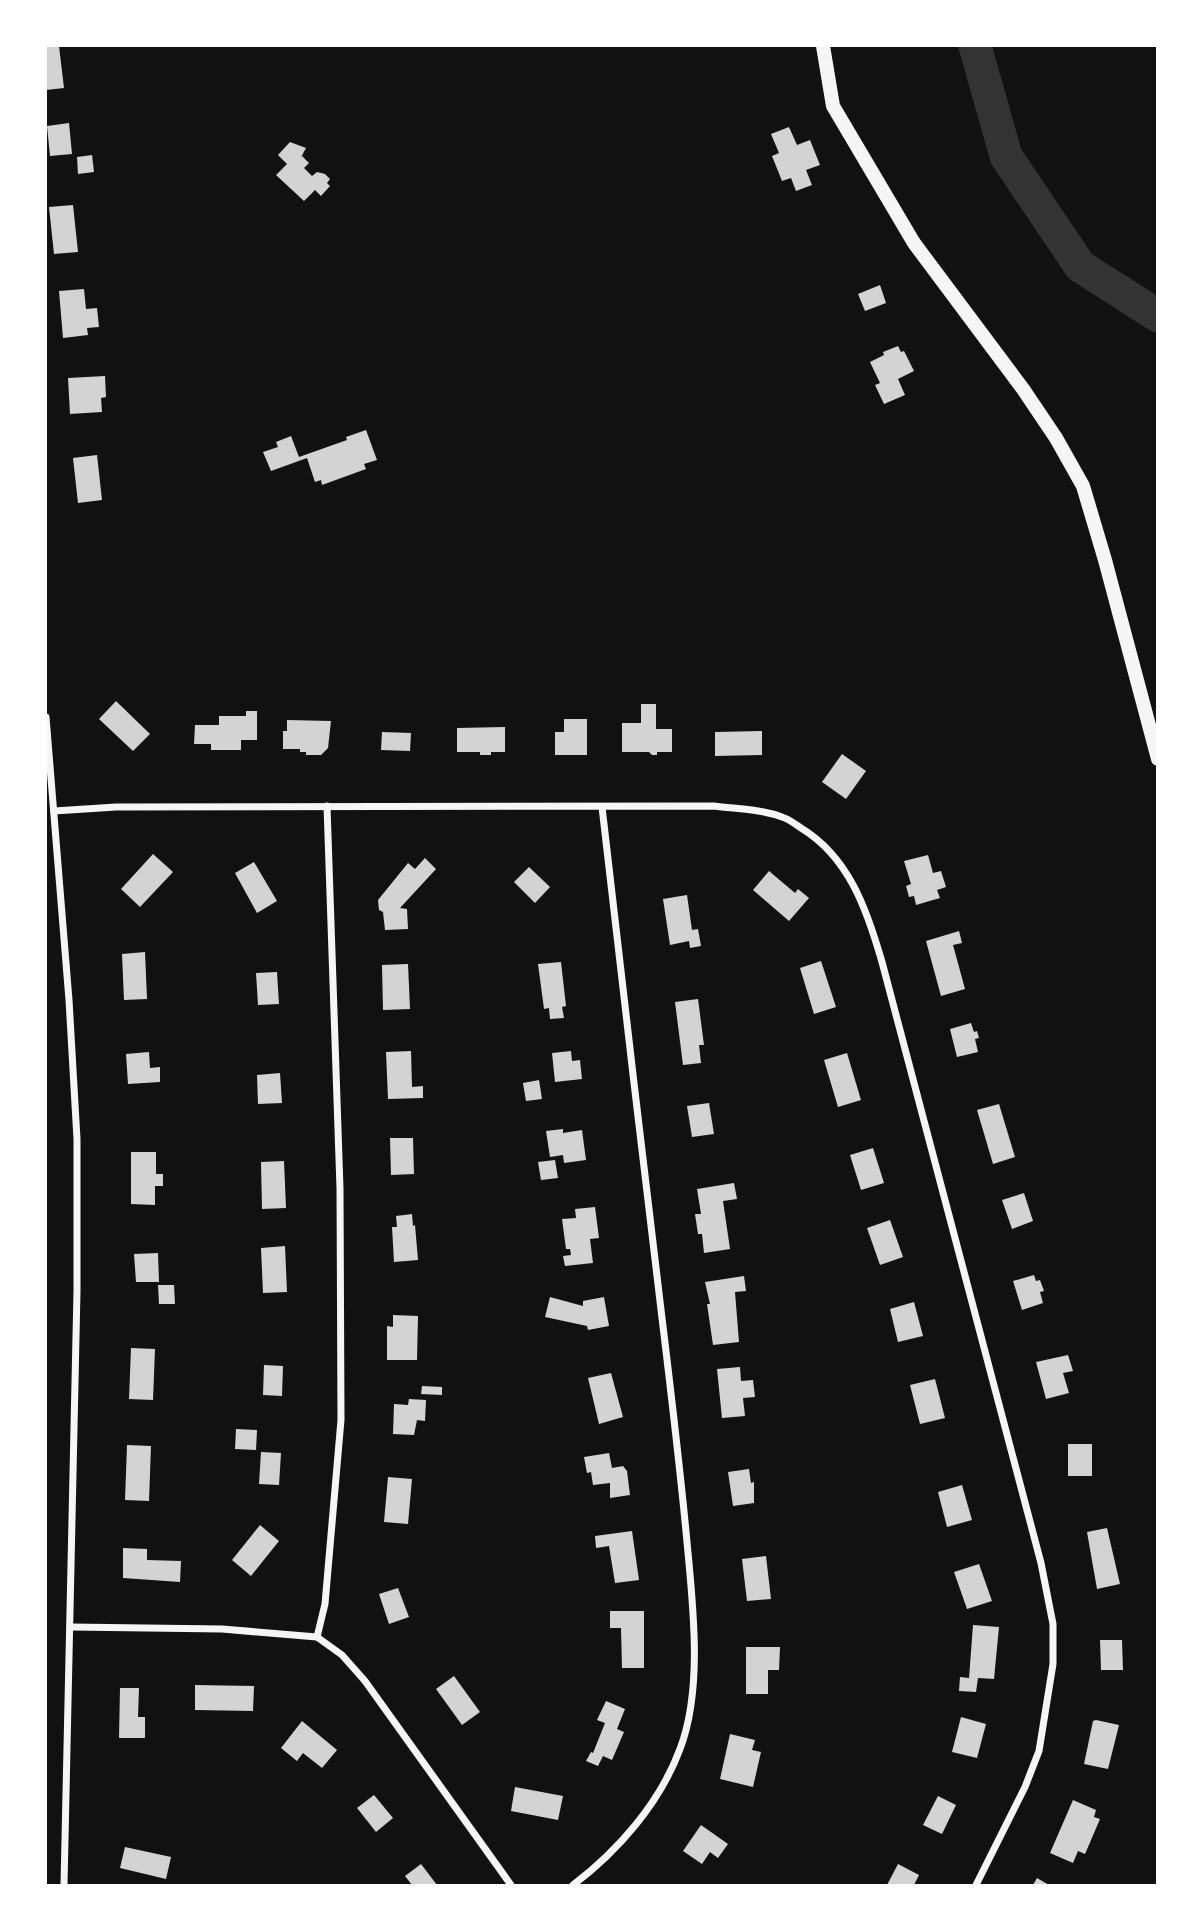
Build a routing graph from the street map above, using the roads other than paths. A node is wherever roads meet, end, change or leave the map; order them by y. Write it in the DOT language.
graph roads {
  1 [pos="823,46"];
  2 [pos="46,717"];
  3 [pos="1157,759"];
  4 [pos="327,806"];
  5 [pos="602,807"];
  6 [pos="54,811"];
  7 [pos="70,1627"];
  8 [pos="317,1637"];
  9 [pos="64,1885"];
  10 [pos="511,1885"];
  11 [pos="573,1885"];
  12 [pos="976,1885"];
  1 -- 3 [label="main road"];
  2 -- 6 [label="street"];
  4 -- 5 [label="street"];
  4 -- 6 [label="street"];
  4 -- 8 [label="street"];
  5 -- 11 [label="street"];
  5 -- 12 [label="street"];
  6 -- 7 [label="street"];
  7 -- 8 [label="street"];
  7 -- 9 [label="street"];
  8 -- 10 [label="street"];
}
